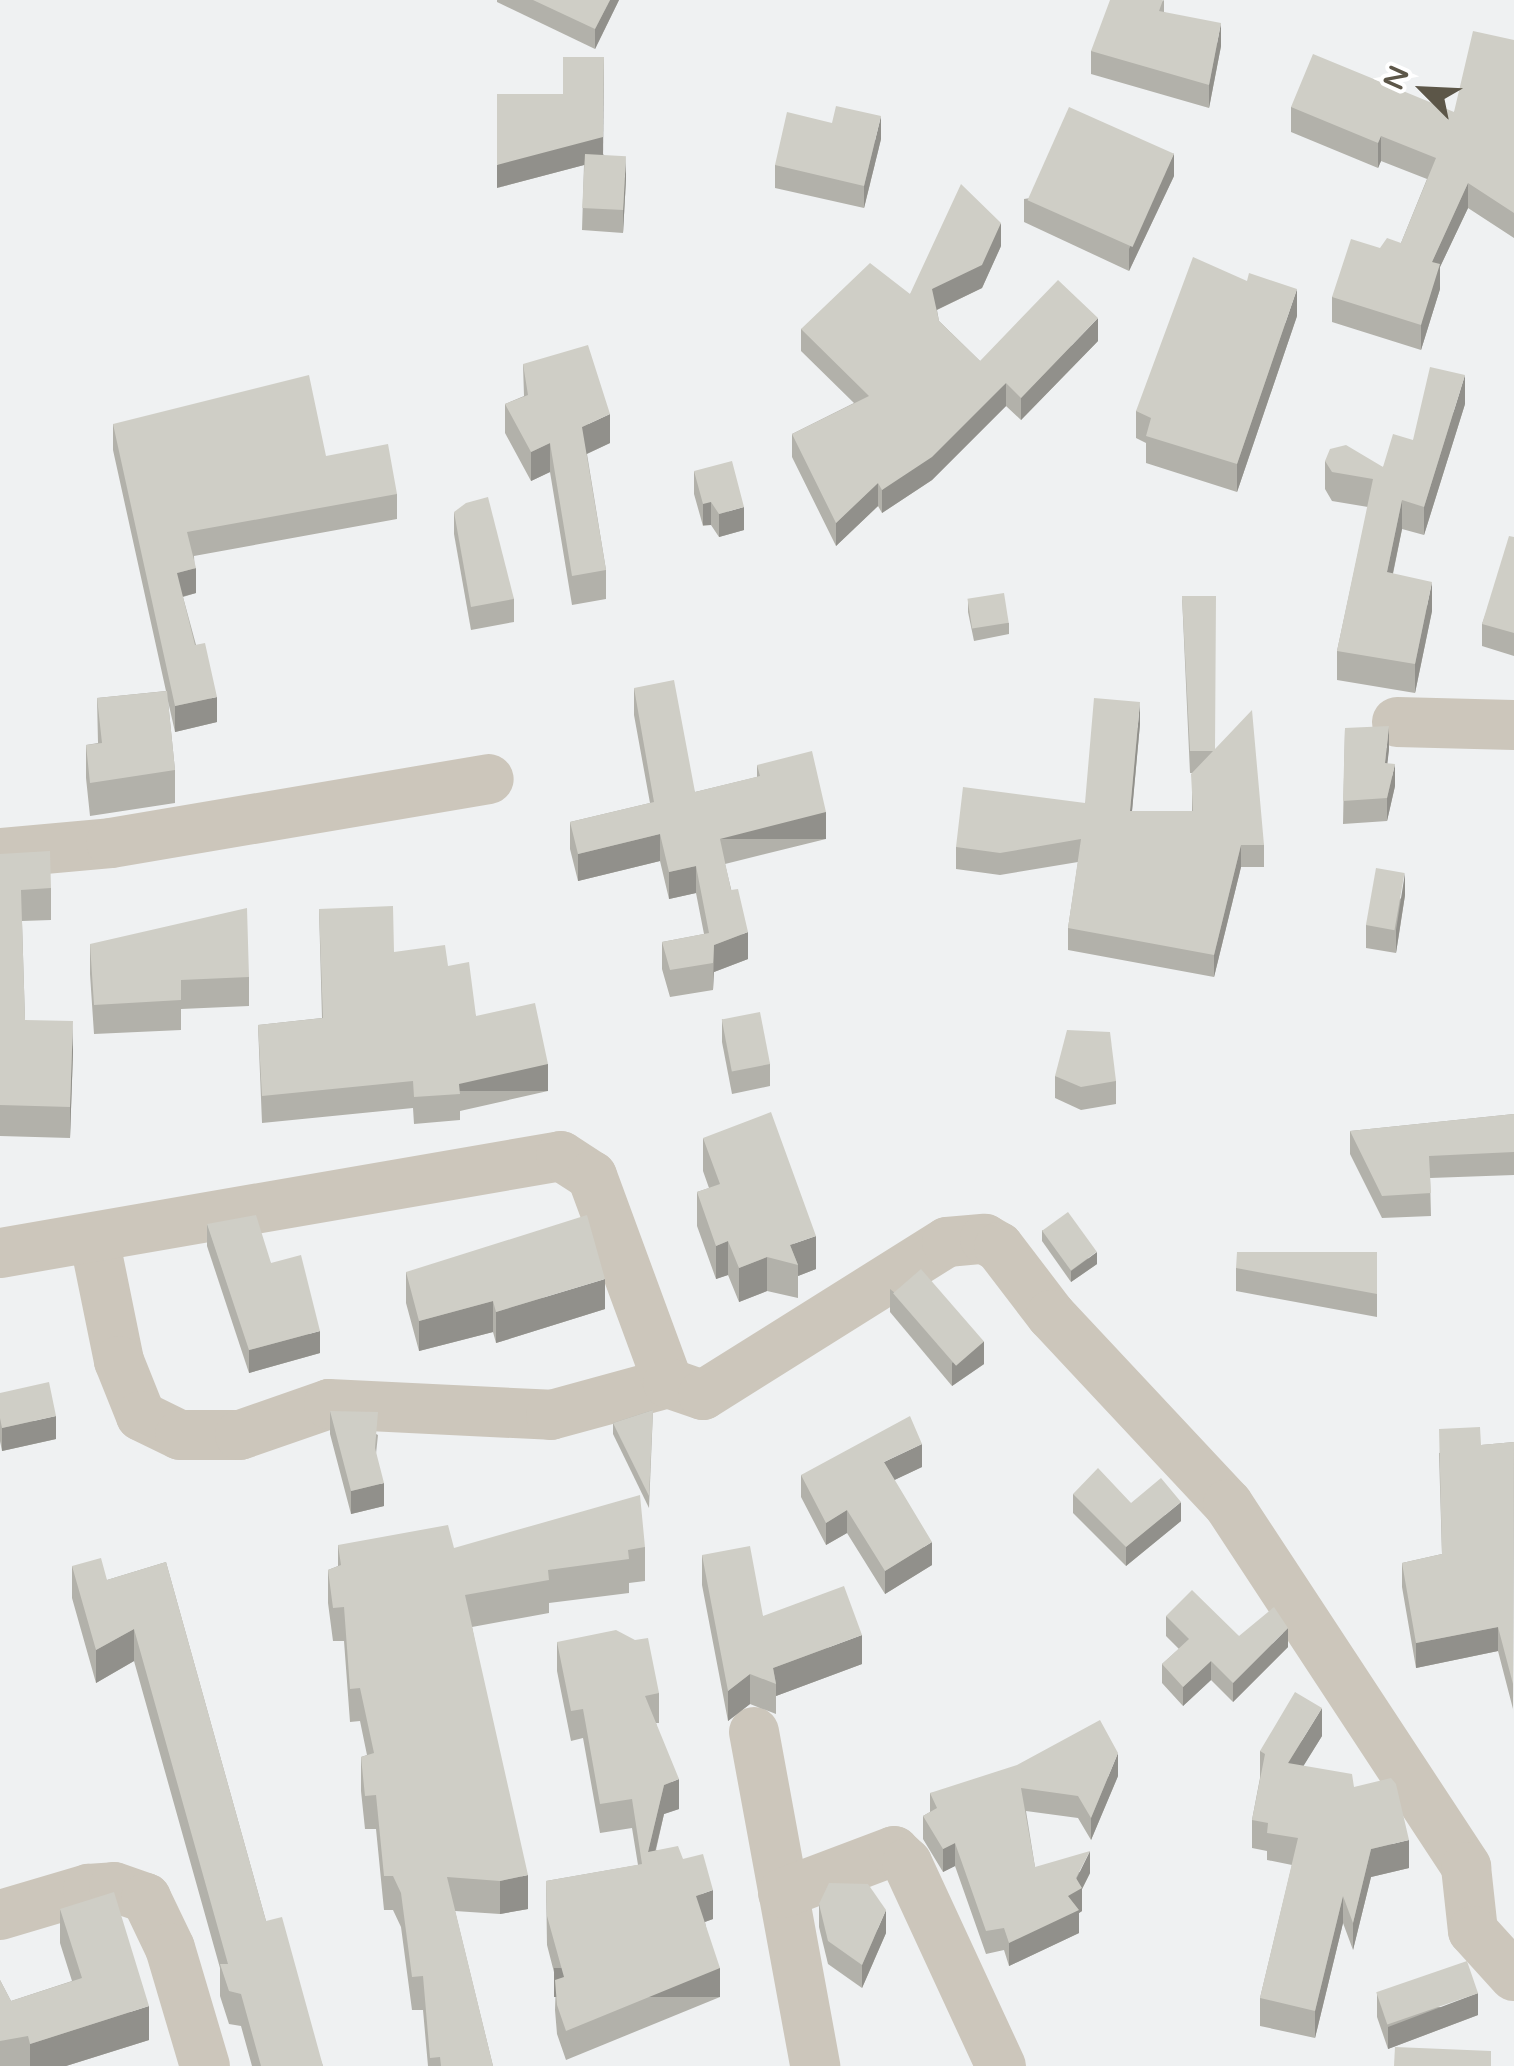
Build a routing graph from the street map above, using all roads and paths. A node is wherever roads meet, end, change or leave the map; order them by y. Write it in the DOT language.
graph roads {
  1 [pos="1397,722"];
  2 [pos="1514,726"];
  3 [pos="489,779"];
  4 [pos="0,853"];
  5 [pos="94,1238"];
  6 [pos="0,1253"];
  7 [pos="668,1383"];
  8 [pos="754,1732"];
  9 [pos="784,1893"];
  10 [pos="0,1915"];
  11 [pos="1514,1976"];
  12 [pos="205,2066"];
  13 [pos="813,2066"];
  14 [pos="1001,2066"];
  1 -- 2 [label="street"];
  3 -- 4 [label="street"];
  5 -- 6 [label="street"];
  5 -- 7 [label="street"];
  5 -- 7 [label="street"];
  7 -- 11 [label="street"];
  8 -- 9 [label="street"];
  9 -- 13 [label="street"];
  9 -- 14 [label="street"];
  10 -- 12 [label="street"];
}
